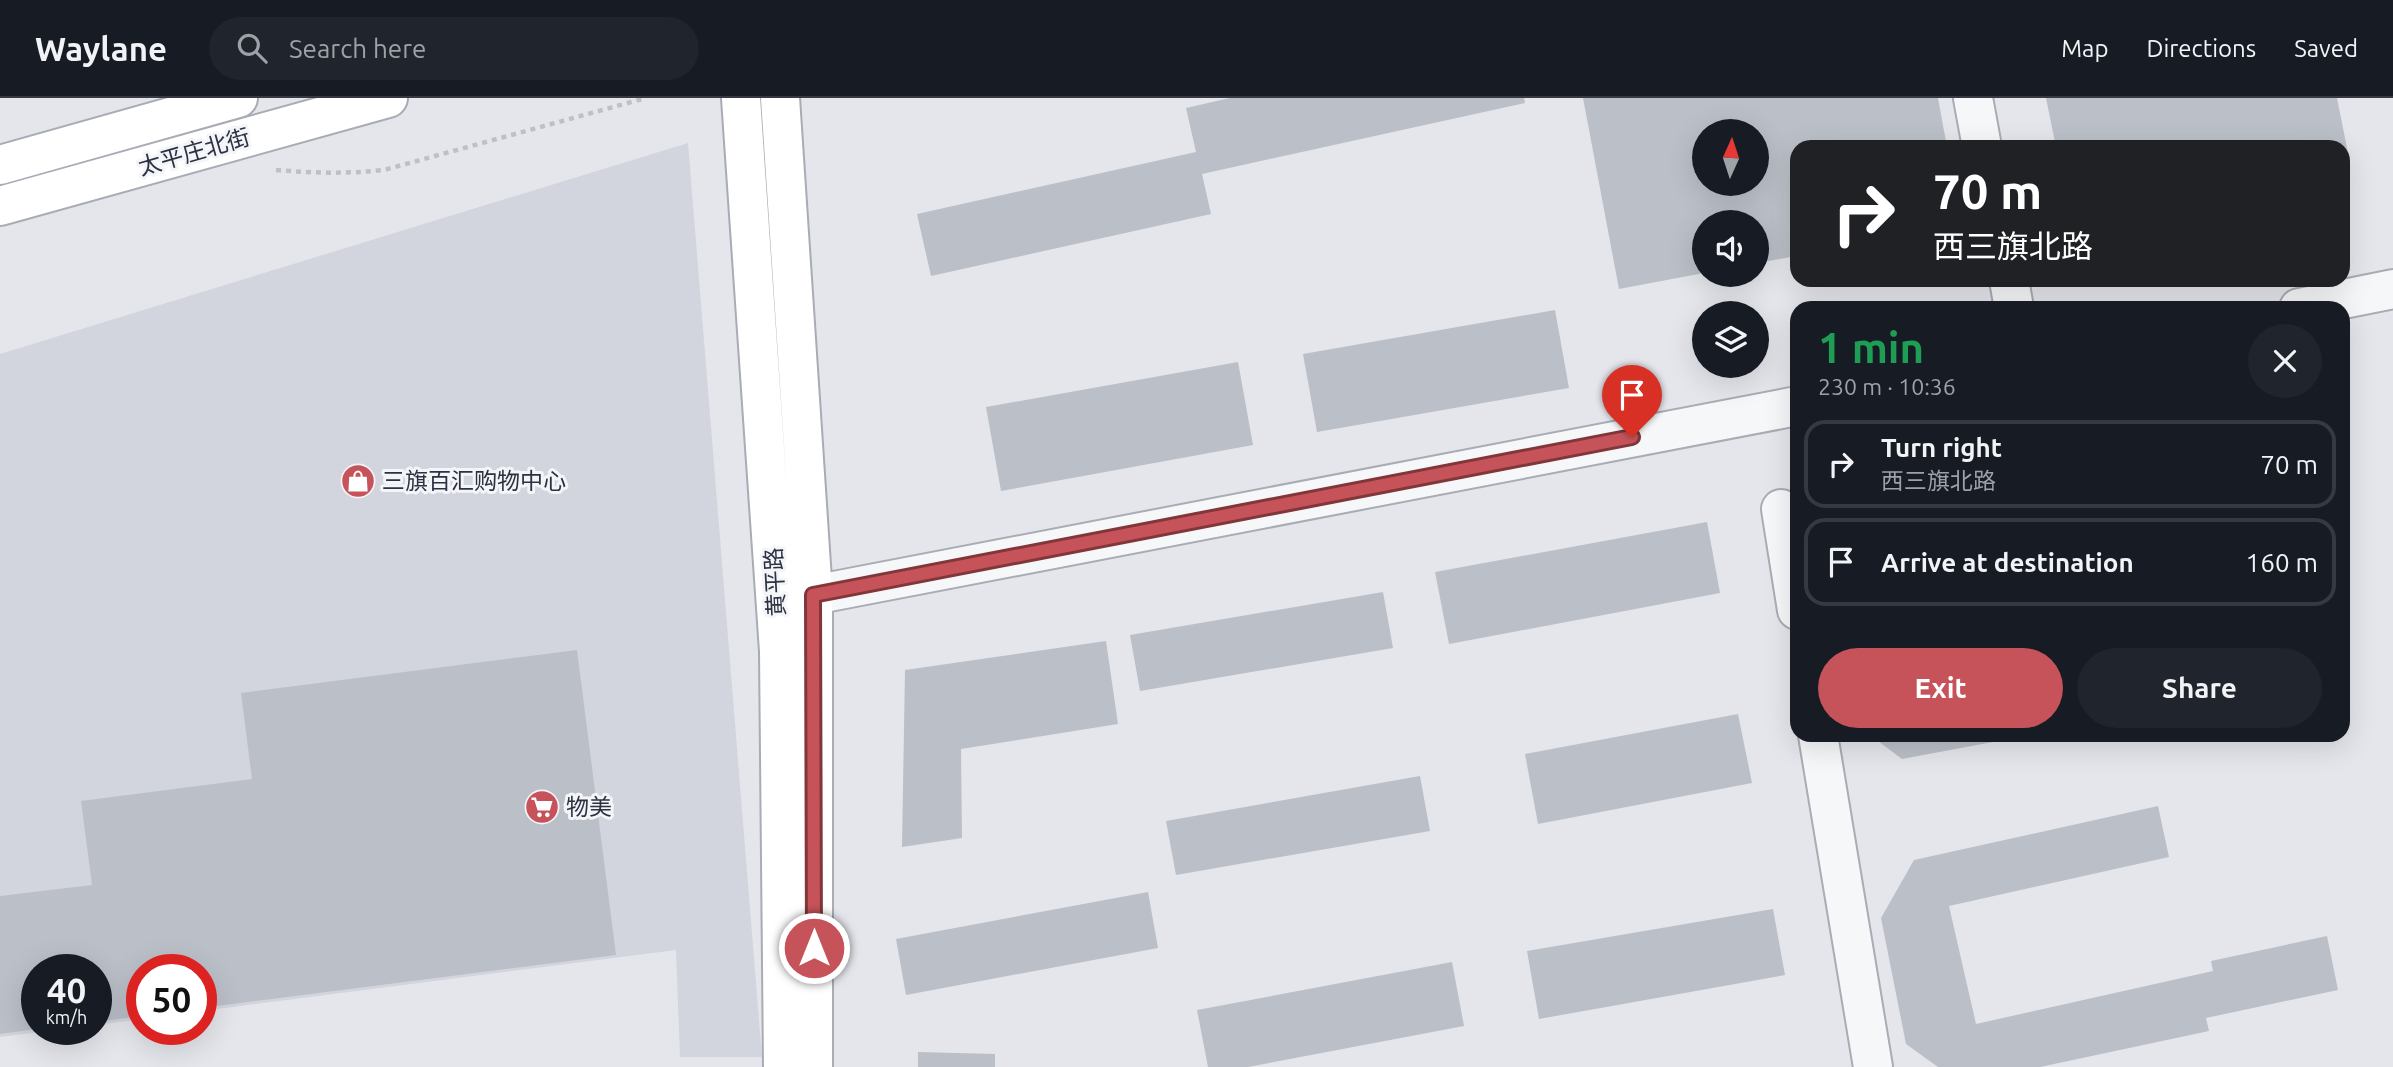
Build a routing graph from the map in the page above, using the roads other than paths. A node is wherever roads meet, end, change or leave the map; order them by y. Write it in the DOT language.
graph roads {
  1 [pos="238,98"];
  2 [pos="388,98"];
  3 [pos="741,98"];
  4 [pos="780,98"];
  5 [pos="1973,98"];
  6 [pos="1981,140"];
  7 [pos="0,165"];
  8 [pos="0,206"];
  9 [pos="2393,289"];
  10 [pos="2334,301"];
  11 [pos="1790,406"];
  12 [pos="1781,509"];
  13 [pos="1790,566"];
  14 [pos="795,598"];
  15 [pos="1819,742"];
  16 [pos="783,1067"];
  17 [pos="813,1067"];
  18 [pos="1873,1067"];
  1 -- 7 [label="main road, 太平庄北街"];
  2 -- 8 [label="main road, 太平庄北街"];
  3 -- 14 [label="main road, 黄平路"];
  4 -- 14 [label="main road, 黄平路"];
  5 -- 6 [label="street"];
  9 -- 10 [label="street"];
  11 -- 14 [label="street"];
  12 -- 13 [label="street"];
  14 -- 16 [label="main road, 黄平路"];
  14 -- 17 [label="main road, 黄平路"];
  15 -- 18 [label="street"];
}
